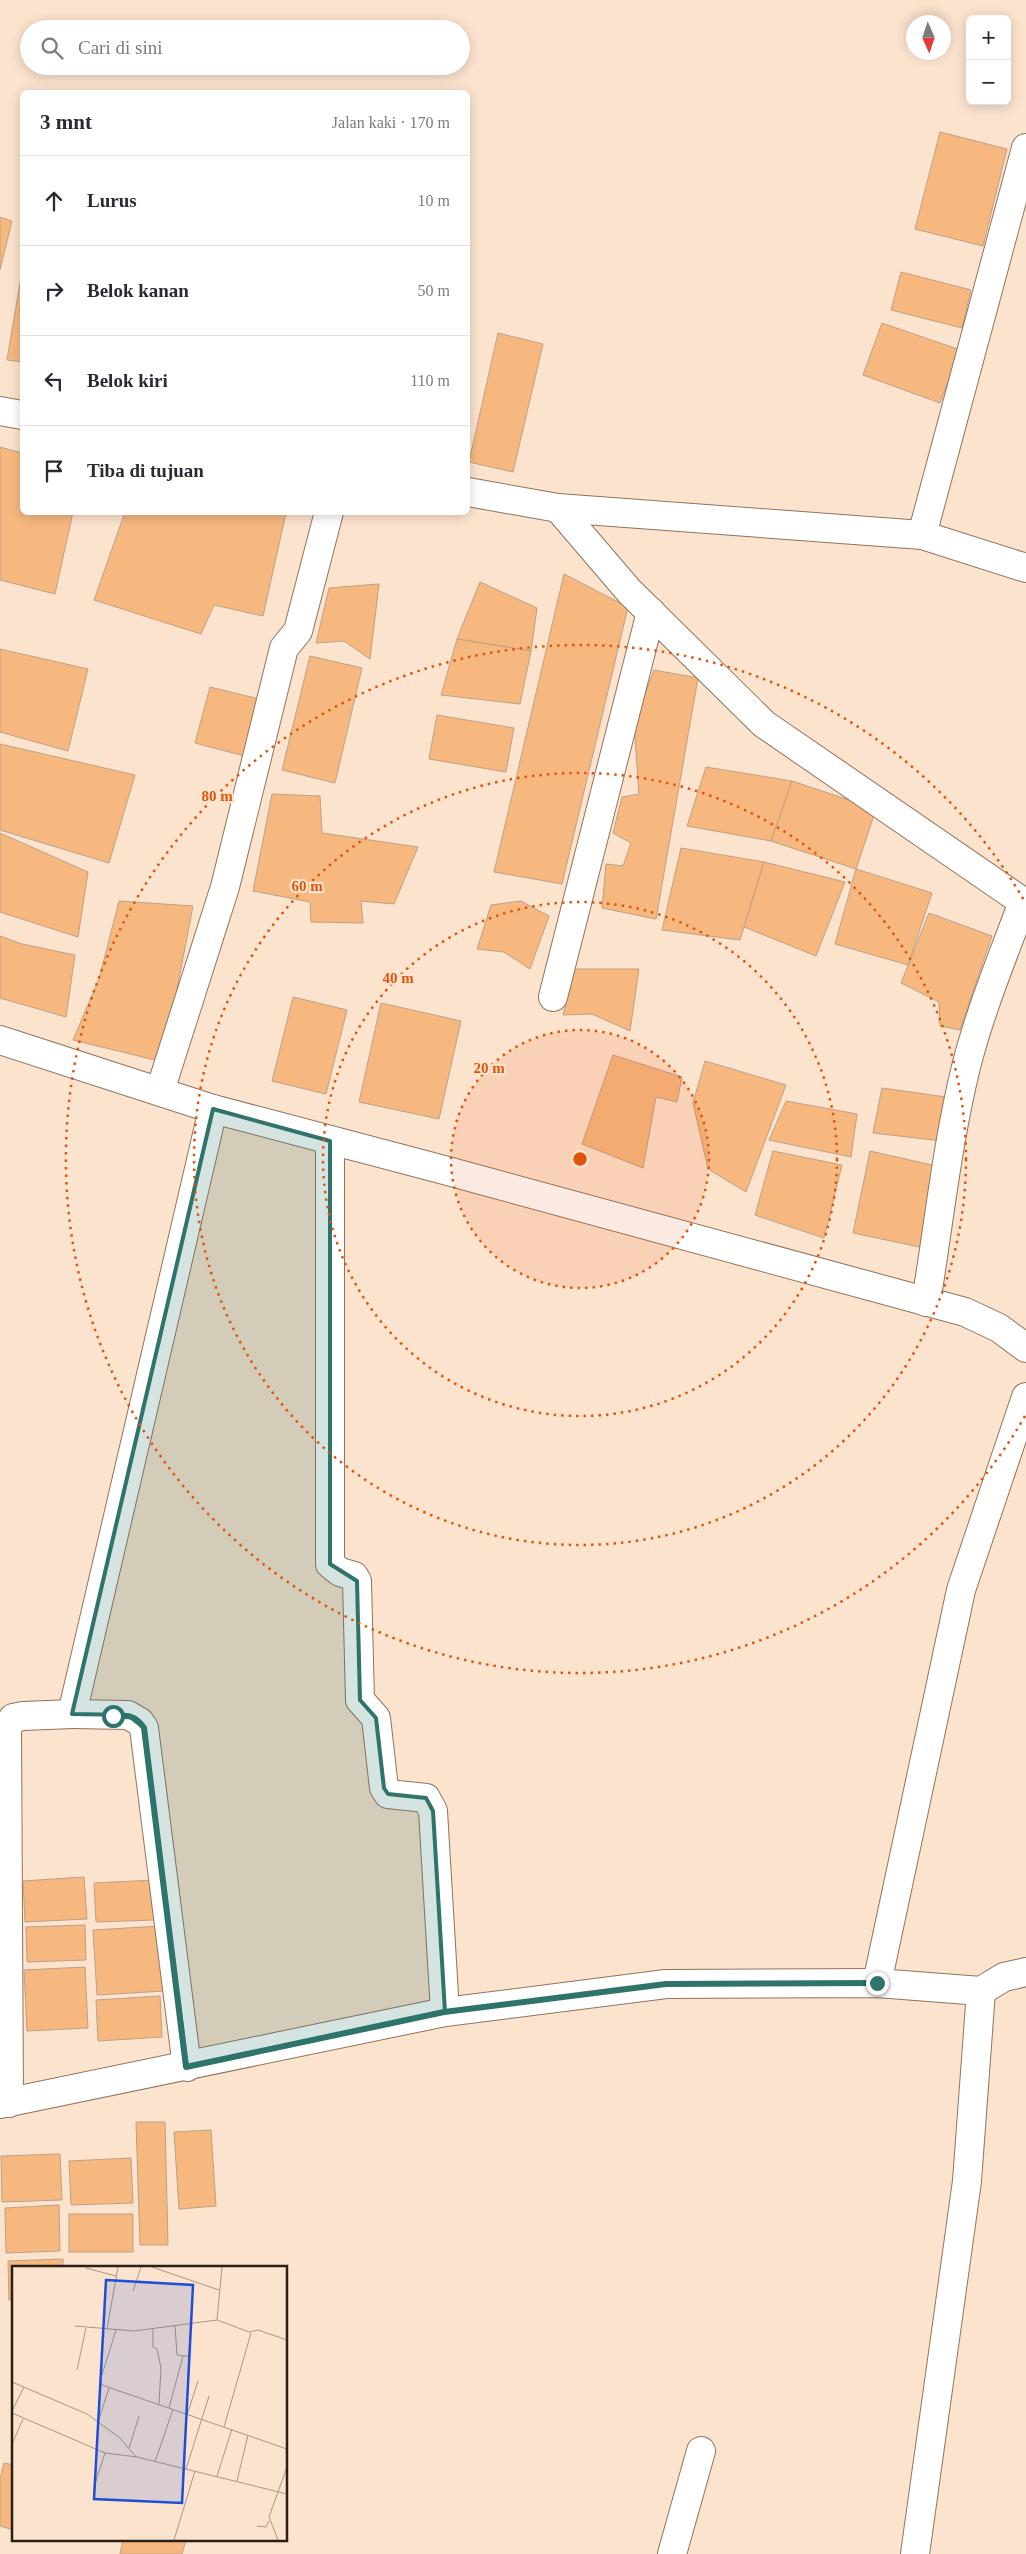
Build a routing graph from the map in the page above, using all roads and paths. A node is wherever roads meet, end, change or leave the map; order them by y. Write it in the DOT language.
graph roads {
  1 [pos="1026,148"];
  2 [pos="0,411"];
  3 [pos="20,415"];
  4 [pos="470,492"];
  5 [pos="558,508"];
  6 [pos="328,515"];
  7 [pos="922,535"];
  8 [pos="1026,568"];
  9 [pos="650,612"];
  10 [pos="1025,903"];
  11 [pos="553,997"];
  12 [pos="0,1040"];
  13 [pos="160,1091"];
  14 [pos="213,1109"];
  15 [pos="330,1141"];
  16 [pos="926,1302"];
  17 [pos="1026,1348"];
  18 [pos="1026,1397"];
  19 [pos="72,1714"];
  20 [pos="1026,1972"];
  21 [pos="877,1983"];
  22 [pos="981,1991"];
  23 [pos="444,2012"];
  24 [pos="186,2067"];
  25 [pos="5,2103"];
  26 [pos="701,2451"];
  27 [pos="672,2554"];
  28 [pos="915,2554"];
  1 -- 7 [label="street"];
  2 -- 3 [label="street"];
  4 -- 5 [label="street"];
  5 -- 7 [label="street"];
  5 -- 9 [label="street"];
  6 -- 13 [label="street"];
  7 -- 8 [label="street"];
  9 -- 10 [label="street"];
  9 -- 11 [label="street"];
  10 -- 16 [label="street"];
  12 -- 13 [label="street"];
  13 -- 14 [label="street"];
  14 -- 15 [label="street"];
  14 -- 19 [label="street"];
  15 -- 16 [label="street"];
  15 -- 23 [label="street"];
  16 -- 17 [label="street"];
  18 -- 21 [label="street"];
  19 -- 24 [label="street"];
  19 -- 25 [label="street"];
  20 -- 22 [label="street"];
  21 -- 22 [label="street"];
  21 -- 23 [label="street"];
  22 -- 28 [label="street"];
  23 -- 24 [label="street"];
  24 -- 25 [label="street"];
  26 -- 27 [label="street"];
}
